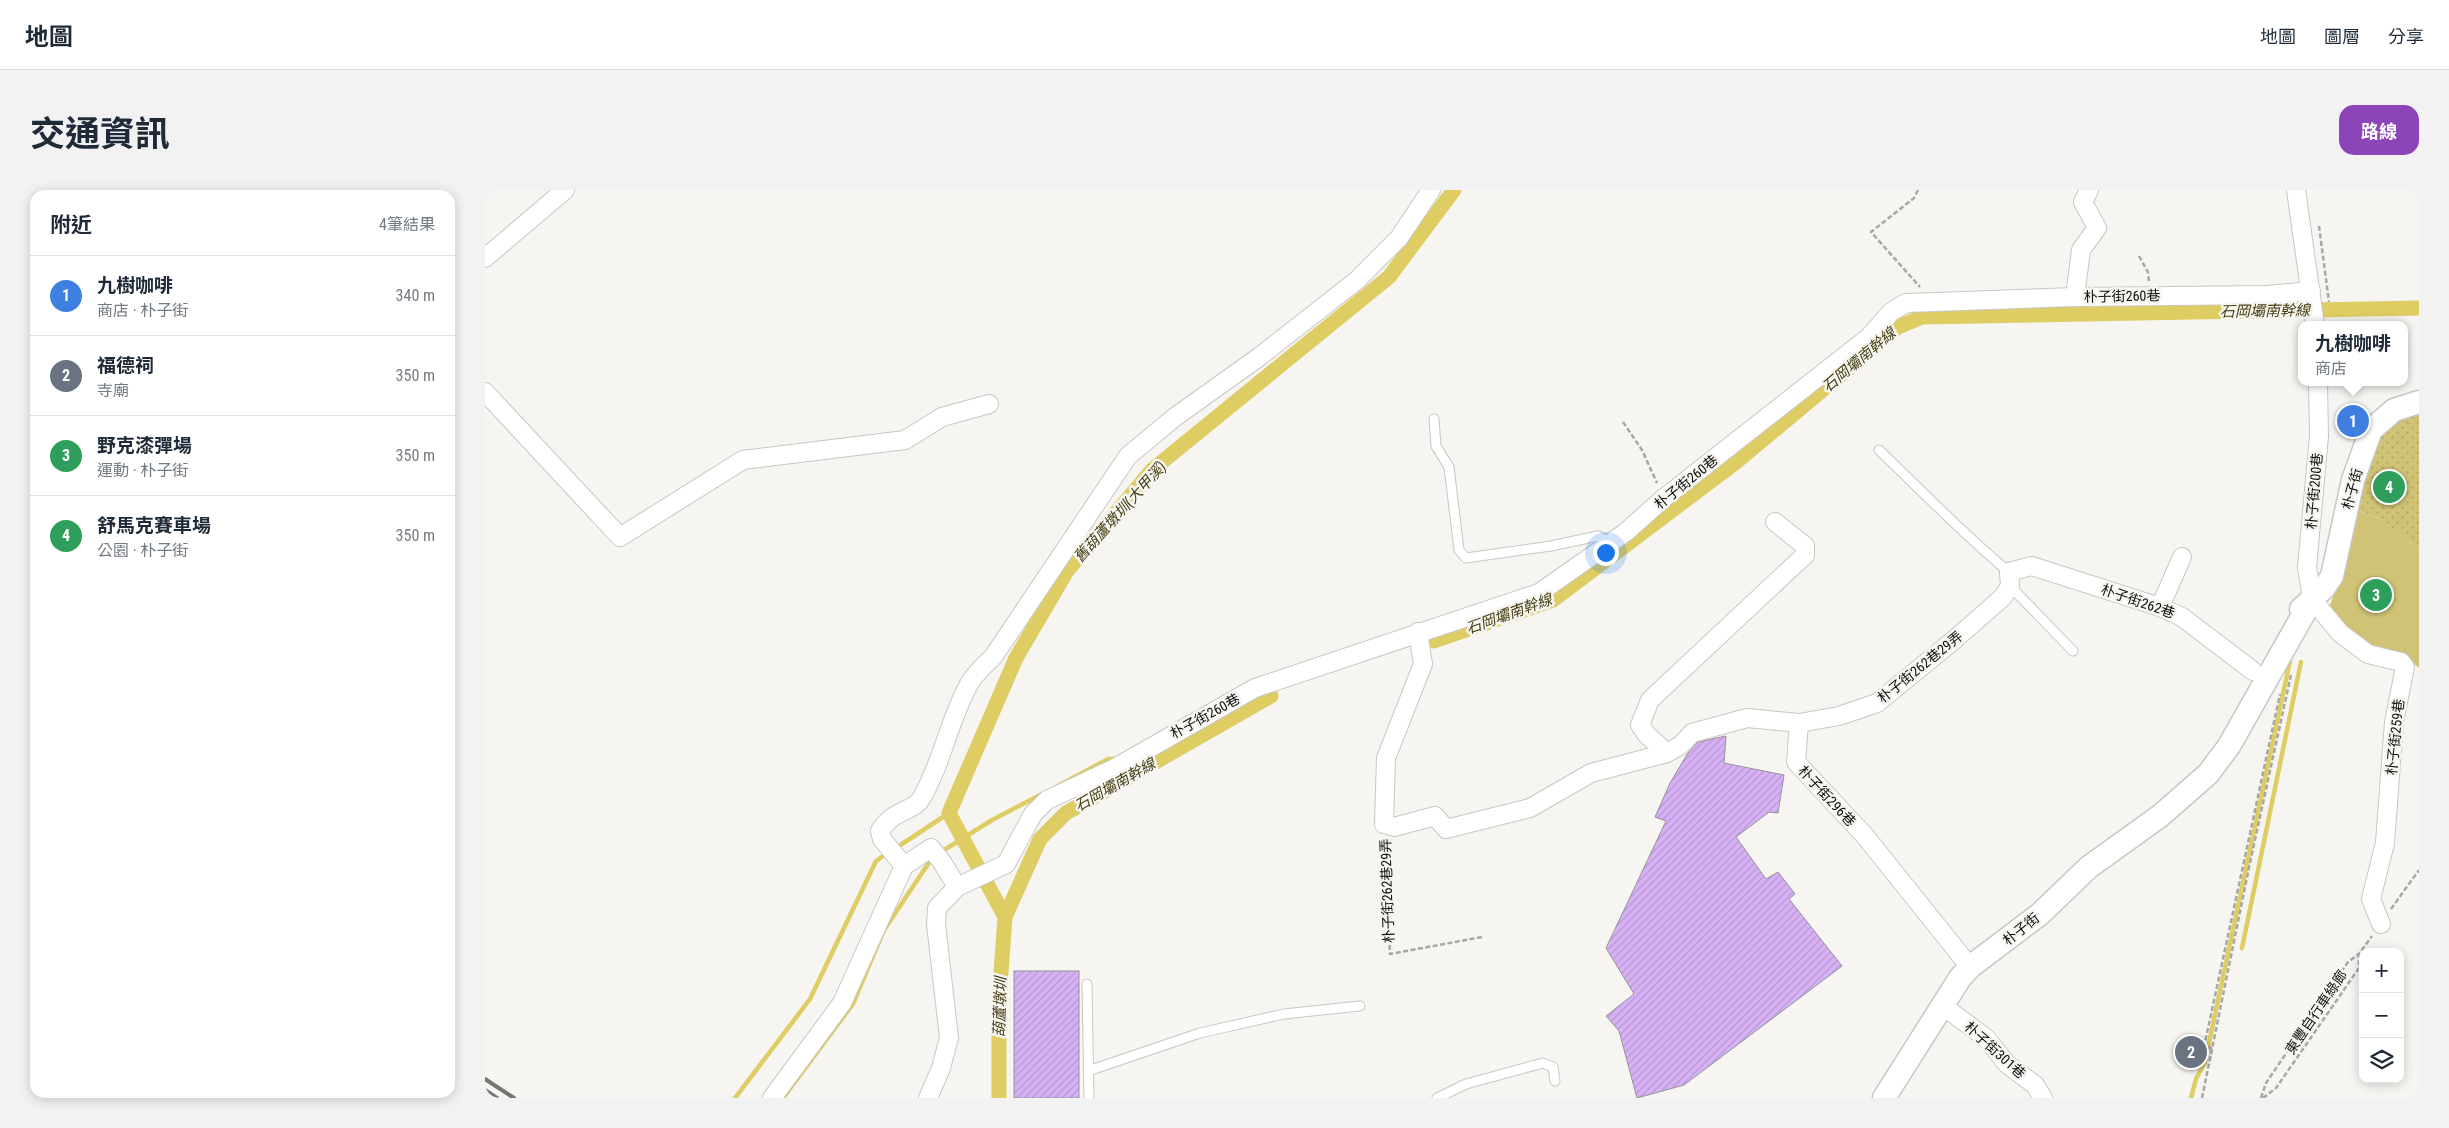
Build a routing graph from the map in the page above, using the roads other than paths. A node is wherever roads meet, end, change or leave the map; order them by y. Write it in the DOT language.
graph roads {
  1 [pos="565,190"];
  2 [pos="1431,190"];
  3 [pos="2089,190"];
  4 [pos="2296,190"];
  5 [pos="485,258"];
  6 [pos="2311,291"];
  7 [pos="2075,297"];
  8 [pos="2315,321"];
  9 [pos="2318,386"];
  10 [pos="485,392"];
  11 [pos="2419,402"];
  12 [pos="989,404"];
  13 [pos="1434,420"];
  14 [pos="1879,450"];
  15 [pos="1775,522"];
  16 [pos="1610,542"];
  17 [pos="2182,557"];
  18 [pos="2009,579"];
  19 [pos="2312,599"];
  20 [pos="2160,607"];
  21 [pos="1418,632"];
  22 [pos="2073,650"];
  23 [pos="2253,671"];
  24 [pos="1799,723"];
  25 [pos="1667,753"];
  26 [pos="2191,789"];
  27 [pos="904,866"];
  28 [pos="957,887"];
  29 [pos="2381,924"];
  30 [pos="1970,966"];
  31 [pos="1087,984"];
  32 [pos="1360,1006"];
  33 [pos="1943,1006"];
  34 [pos="1088,1071"];
  35 [pos="1555,1081"];
  36 [pos="772,1098"];
  37 [pos="928,1098"];
  38 [pos="1089,1098"];
  39 [pos="1437,1098"];
  40 [pos="1884,1098"];
  41 [pos="2043,1098"];
  1 -- 5 [label="street"];
  2 -- 27 [label="street"];
  3 -- 7 [label="street"];
  4 -- 6 [label="street"];
  6 -- 7 [label="street, 朴子街260巷"];
  6 -- 8 [label="street"];
  7 -- 16 [label="street, 朴子街260巷"];
  9 -- 19 [label="street, 朴子街200巷"];
  10 -- 12 [label="street"];
  11 -- 19 [label="street, 朴子街"];
  13 -- 16 [label="lane"];
  14 -- 18 [label="lane"];
  15 -- 25 [label="street"];
  16 -- 21 [label="street, 朴子街260巷"];
  17 -- 20 [label="street"];
  18 -- 20 [label="street, 朴子街262巷"];
  18 -- 22 [label="lane"];
  18 -- 24 [label="street, 朴子街262巷29弄"];
  19 -- 23 [label="street, 朴子街"];
  19 -- 26 [label="street, 朴子街"];
  19 -- 29 [label="street, 朴子街259巷"];
  20 -- 23 [label="street, 朴子街262巷"];
  21 -- 25 [label="street"];
  21 -- 28 [label="street, 朴子街260巷"];
  23 -- 26 [label="street, 朴子街"];
  24 -- 25 [label="street"];
  24 -- 30 [label="street, 朴子街296巷"];
  26 -- 30 [label="street, 朴子街"];
  27 -- 28 [label="street"];
  27 -- 36 [label="street"];
  28 -- 37 [label="street, 朴子街260巷"];
  30 -- 33 [label="street, 朴子街"];
  31 -- 34 [label="lane"];
  32 -- 34 [label="lane"];
  33 -- 40 [label="street, 朴子街"];
  33 -- 41 [label="street, 朴子街301巷"];
  34 -- 38 [label="lane"];
  35 -- 39 [label="lane"];
}
